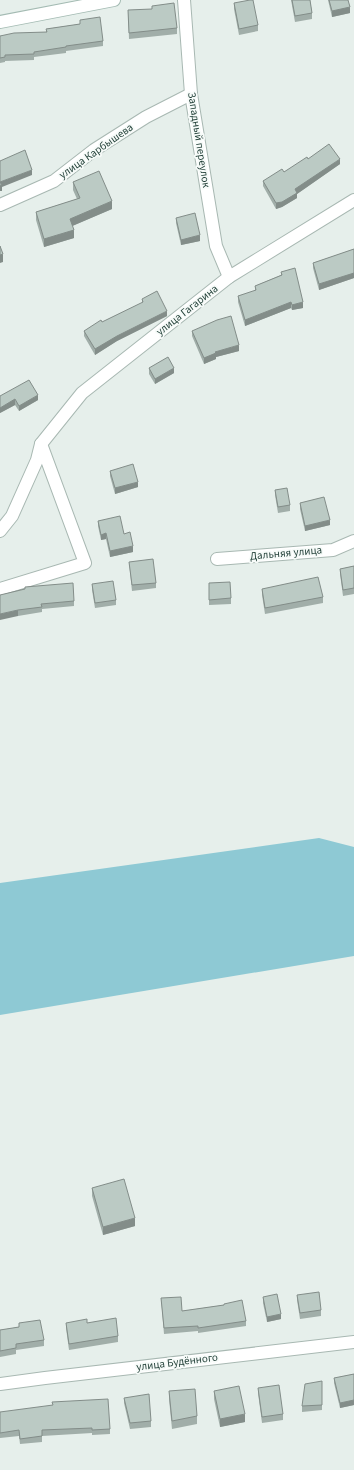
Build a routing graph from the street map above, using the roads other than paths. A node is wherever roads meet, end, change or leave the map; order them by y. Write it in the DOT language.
graph roads {
  1 [pos="114,0"];
  2 [pos="184,0"];
  3 [pos="0,22"];
  4 [pos="191,94"];
  5 [pos="354,200"];
  6 [pos="0,205"];
  7 [pos="230,277"];
  8 [pos="41,444"];
  9 [pos="0,531"];
  10 [pos="354,541"];
  11 [pos="217,559"];
  12 [pos="0,589"];
  13 [pos="354,1342"];
  14 [pos="0,1384"];
  1 -- 3 [label="street"];
  2 -- 4 [label="street, Западный переулок"];
  4 -- 6 [label="street, улица Карбышева"];
  4 -- 7 [label="street, Западный переулок"];
  5 -- 7 [label="street, улица Гагарина"];
  7 -- 8 [label="street, улица Гагарина"];
  8 -- 9 [label="street, улица Гагарина"];
  8 -- 12 [label="street"];
  10 -- 11 [label="street, Дальняя улица"];
  13 -- 14 [label="street, улица Будённого"];
}
